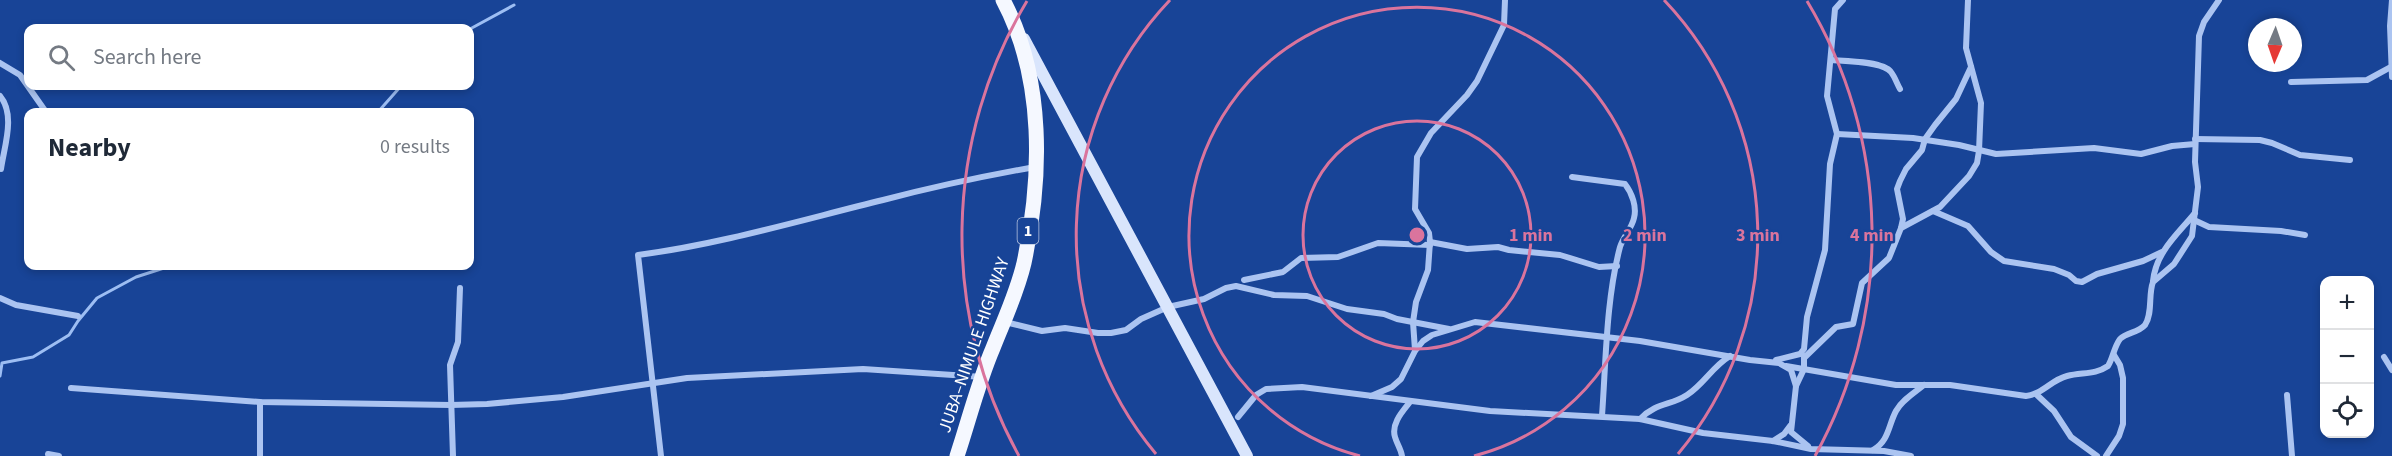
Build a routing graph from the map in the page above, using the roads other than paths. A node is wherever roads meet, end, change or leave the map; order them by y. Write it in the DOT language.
graph roads {
  1 [pos="1505,0"];
  2 [pos="1843,0"];
  3 [pos="1968,0"];
  4 [pos="2218,0"];
  5 [pos="2392,0"];
  6 [pos="1004,2"];
  7 [pos="1831,60"];
  8 [pos="0,63"];
  9 [pos="1971,67"];
  10 [pos="2391,67"];
  11 [pos="2392,77"];
  12 [pos="24,81"];
  13 [pos="2290,82"];
  14 [pos="1900,89"];
  15 [pos="31,90"];
  16 [pos="0,96"];
  17 [pos="43,108"];
  18 [pos="1837,134"];
  19 [pos="1925,140"];
  20 [pos="2195,141"];
  21 [pos="1979,151"];
  22 [pos="2350,160"];
  23 [pos="1035,167"];
  24 [pos="1,169"];
  25 [pos="1572,177"];
  26 [pos="1933,211"];
  27 [pos="2195,216"];
  28 [pos="1901,228"];
  29 [pos="2305,235"];
  30 [pos="1430,244"];
  31 [pos="2162,252"];
  32 [pos="1617,266"];
  33 [pos="1244,280"];
  34 [pos="2152,282"];
  35 [pos="460,288"];
  36 [pos="0,298"];
  37 [pos="1168,307"];
  38 [pos="78,316"];
  39 [pos="1005,322"];
  40 [pos="1413,322"];
  41 [pos="1451,330"];
  42 [pos="1608,337"];
  43 [pos="1804,349"];
  44 [pos="1415,351"];
  45 [pos="2114,355"];
  46 [pos="1730,356"];
  47 [pos="2384,357"];
  48 [pos="1804,358"];
  49 [pos="1769,361"];
  50 [pos="1786,366"];
  51 [pos="1804,369"];
  52 [pos="2392,370"];
  53 [pos="983,377"];
  54 [pos="652,384"];
  55 [pos="1924,385"];
  56 [pos="1796,386"];
  57 [pos="71,388"];
  58 [pos="2037,394"];
  59 [pos="2287,395"];
  60 [pos="1371,396"];
  61 [pos="260,402"];
  62 [pos="1410,402"];
  63 [pos="451,405"];
  64 [pos="1602,416"];
  65 [pos="1238,417"];
  66 [pos="1640,419"];
  67 [pos="1790,426"];
  68 [pos="1773,441"];
  69 [pos="1812,449"];
  70 [pos="1872,450"];
  71 [pos="48,454"];
  72 [pos="59,456"];
  73 [pos="260,456"];
  74 [pos="453,456"];
  75 [pos="661,456"];
  76 [pos="957,456"];
  77 [pos="1247,456"];
  78 [pos="1402,456"];
  79 [pos="1808,456"];
  80 [pos="1911,456"];
  81 [pos="2097,456"];
  82 [pos="2106,456"];
  83 [pos="2292,456"];
  1 -- 30 [label="street"];
  2 -- 7 [label="street"];
  3 -- 9 [label="street"];
  4 -- 20 [label="street"];
  5 -- 10 [label="street"];
  6 -- 23 [label="main road, JUBA–NIMULE HIGHWAY / 1"];
  6 -- 37 [label="main road"];
  7 -- 14 [label="street"];
  7 -- 18 [label="street"];
  8 -- 12 [label="street"];
  9 -- 19 [label="street"];
  9 -- 21 [label="street"];
  10 -- 11 [label="street"];
  10 -- 13 [label="street"];
  15 -- 17 [label="street"];
  16 -- 24 [label="street"];
  18 -- 19 [label="street"];
  18 -- 43 [label="street"];
  19 -- 21 [label="street"];
  19 -- 28 [label="street"];
  20 -- 21 [label="street"];
  20 -- 22 [label="street"];
  20 -- 27 [label="street"];
  21 -- 26 [label="street"];
  23 -- 39 [label="main road, JUBA–NIMULE HIGHWAY / 1"];
  23 -- 54 [label="street"];
  25 -- 32 [label="street"];
  26 -- 28 [label="street"];
  26 -- 31 [label="street"];
  27 -- 29 [label="street"];
  27 -- 31 [label="street"];
  27 -- 34 [label="street"];
  28 -- 48 [label="street"];
  30 -- 32 [label="street"];
  30 -- 33 [label="street"];
  30 -- 40 [label="street"];
  31 -- 34 [label="street"];
  32 -- 42 [label="street"];
  34 -- 45 [label="street"];
  35 -- 63 [label="street"];
  36 -- 38 [label="street"];
  37 -- 39 [label="street"];
  37 -- 40 [label="street"];
  37 -- 77 [label="main road"];
  39 -- 53 [label="main road, JUBA–NIMULE HIGHWAY / 1"];
  40 -- 41 [label="street"];
  40 -- 44 [label="street"];
  41 -- 42 [label="street"];
  41 -- 44 [label="street"];
  42 -- 46 [label="street"];
  42 -- 64 [label="street"];
  43 -- 48 [label="street"];
  43 -- 49 [label="street"];
  44 -- 60 [label="street"];
  45 -- 58 [label="street"];
  45 -- 82 [label="street"];
  46 -- 49 [label="street"];
  46 -- 66 [label="street"];
  47 -- 52 [label="street"];
  48 -- 51 [label="street"];
  49 -- 50 [label="street"];
  50 -- 51 [label="street"];
  50 -- 56 [label="street"];
  51 -- 55 [label="street"];
  51 -- 56 [label="street"];
  53 -- 54 [label="street"];
  53 -- 76 [label="main road, JUBA–NIMULE HIGHWAY / 1"];
  54 -- 63 [label="street"];
  54 -- 75 [label="street"];
  55 -- 58 [label="street"];
  55 -- 70 [label="street"];
  56 -- 67 [label="street"];
  57 -- 61 [label="street"];
  58 -- 81 [label="street"];
  59 -- 83 [label="street"];
  60 -- 62 [label="street"];
  60 -- 65 [label="street"];
  61 -- 63 [label="street"];
  61 -- 73 [label="street"];
  62 -- 64 [label="street"];
  62 -- 78 [label="street"];
  63 -- 74 [label="street"];
  64 -- 66 [label="street"];
  66 -- 68 [label="street"];
  67 -- 68 [label="street"];
  67 -- 69 [label="street"];
  68 -- 69 [label="street"];
  69 -- 70 [label="street"];
  69 -- 79 [label="street"];
  70 -- 80 [label="street"];
  71 -- 72 [label="street"];
}
